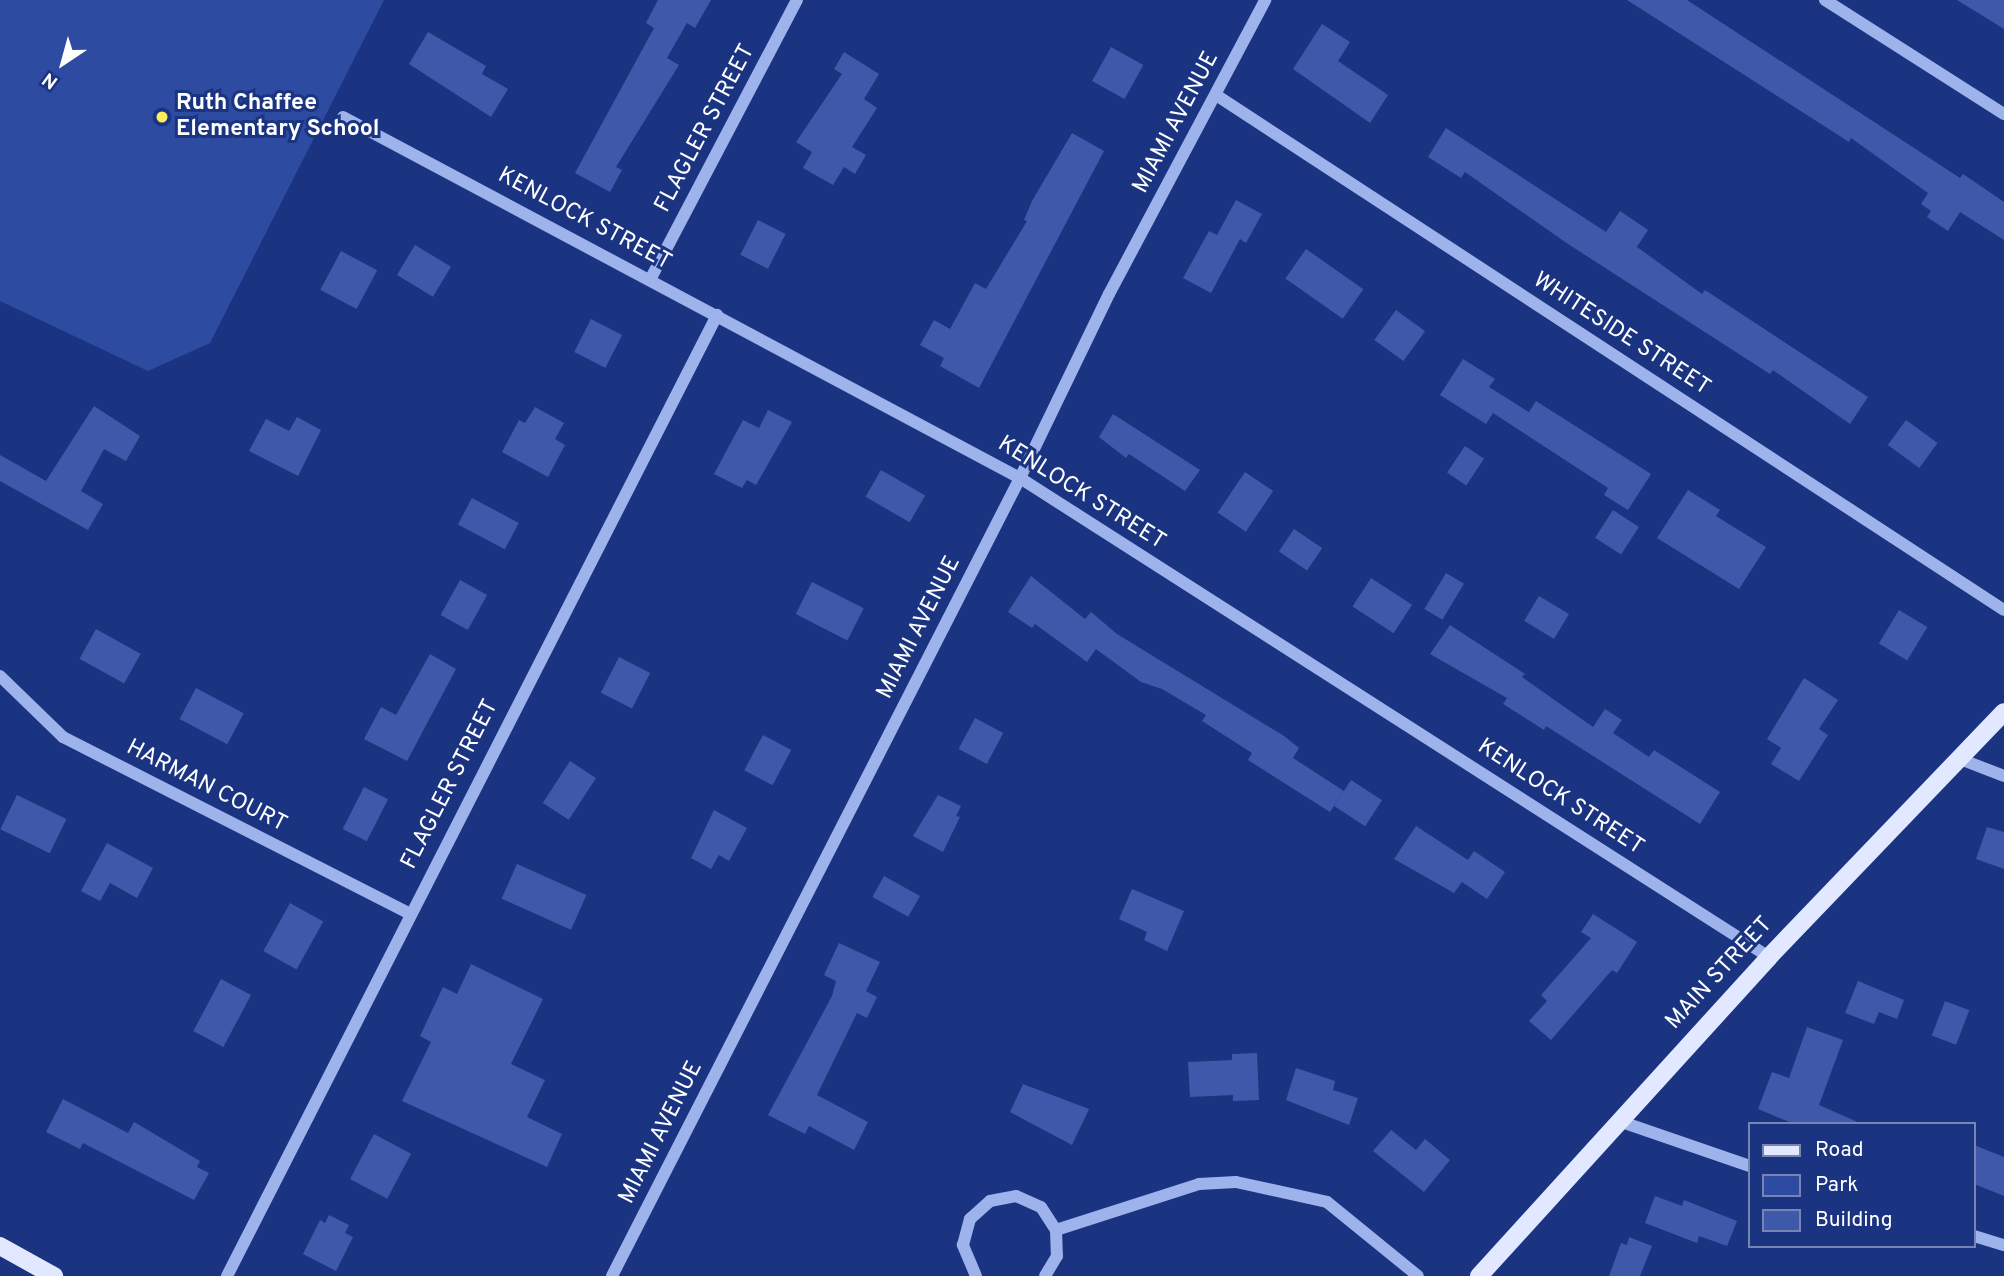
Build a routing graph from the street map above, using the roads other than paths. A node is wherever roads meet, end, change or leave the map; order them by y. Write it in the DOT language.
graph roads {
  1 [pos="797,0"];
  2 [pos="1265,0"];
  3 [pos="1825,0"];
  4 [pos="1216,95"];
  5 [pos="2004,114"];
  6 [pos="343,117"];
  7 [pos="652,278"];
  8 [pos="717,315"];
  9 [pos="1020,478"];
  10 [pos="2004,610"];
  11 [pos="0,676"];
  12 [pos="2004,712"];
  13 [pos="1960,759"];
  14 [pos="2004,776"];
  15 [pos="409,913"];
  16 [pos="1769,957"];
  17 [pos="1619,1121"];
  18 [pos="1748,1165"];
  19 [pos="1056,1230"];
  20 [pos="1976,1237"];
  21 [pos="2004,1245"];
  22 [pos="0,1246"];
  23 [pos="54,1276"];
  24 [pos="227,1276"];
  25 [pos="612,1276"];
  26 [pos="976,1276"];
  27 [pos="1045,1276"];
  28 [pos="1418,1276"];
  29 [pos="1479,1276"];
  1 -- 7 [label="street, FLAGLER STREET"];
  2 -- 4 [label="street, MIAMI AVENUE"];
  3 -- 5 [label="street"];
  4 -- 9 [label="street, MIAMI AVENUE"];
  4 -- 10 [label="street, WHITESIDE STREET"];
  6 -- 7 [label="street, KENLOCK STREET"];
  7 -- 8 [label="street, KENLOCK STREET"];
  8 -- 9 [label="street, KENLOCK STREET"];
  8 -- 15 [label="street, FLAGLER STREET"];
  9 -- 16 [label="street, KENLOCK STREET"];
  9 -- 25 [label="street, MIAMI AVENUE"];
  11 -- 15 [label="street, HARMAN COURT"];
  12 -- 13 [label="main road, MAIN STREET"];
  13 -- 14 [label="street"];
  13 -- 16 [label="main road, MAIN STREET"];
  15 -- 24 [label="street, FLAGLER STREET"];
  16 -- 17 [label="main road, MAIN STREET"];
  17 -- 18 [label="street"];
  17 -- 29 [label="main road, MAIN STREET"];
  19 -- 26 [label="street"];
  19 -- 27 [label="street"];
  19 -- 28 [label="street"];
  20 -- 21 [label="street"];
  22 -- 23 [label="main road"];
}
